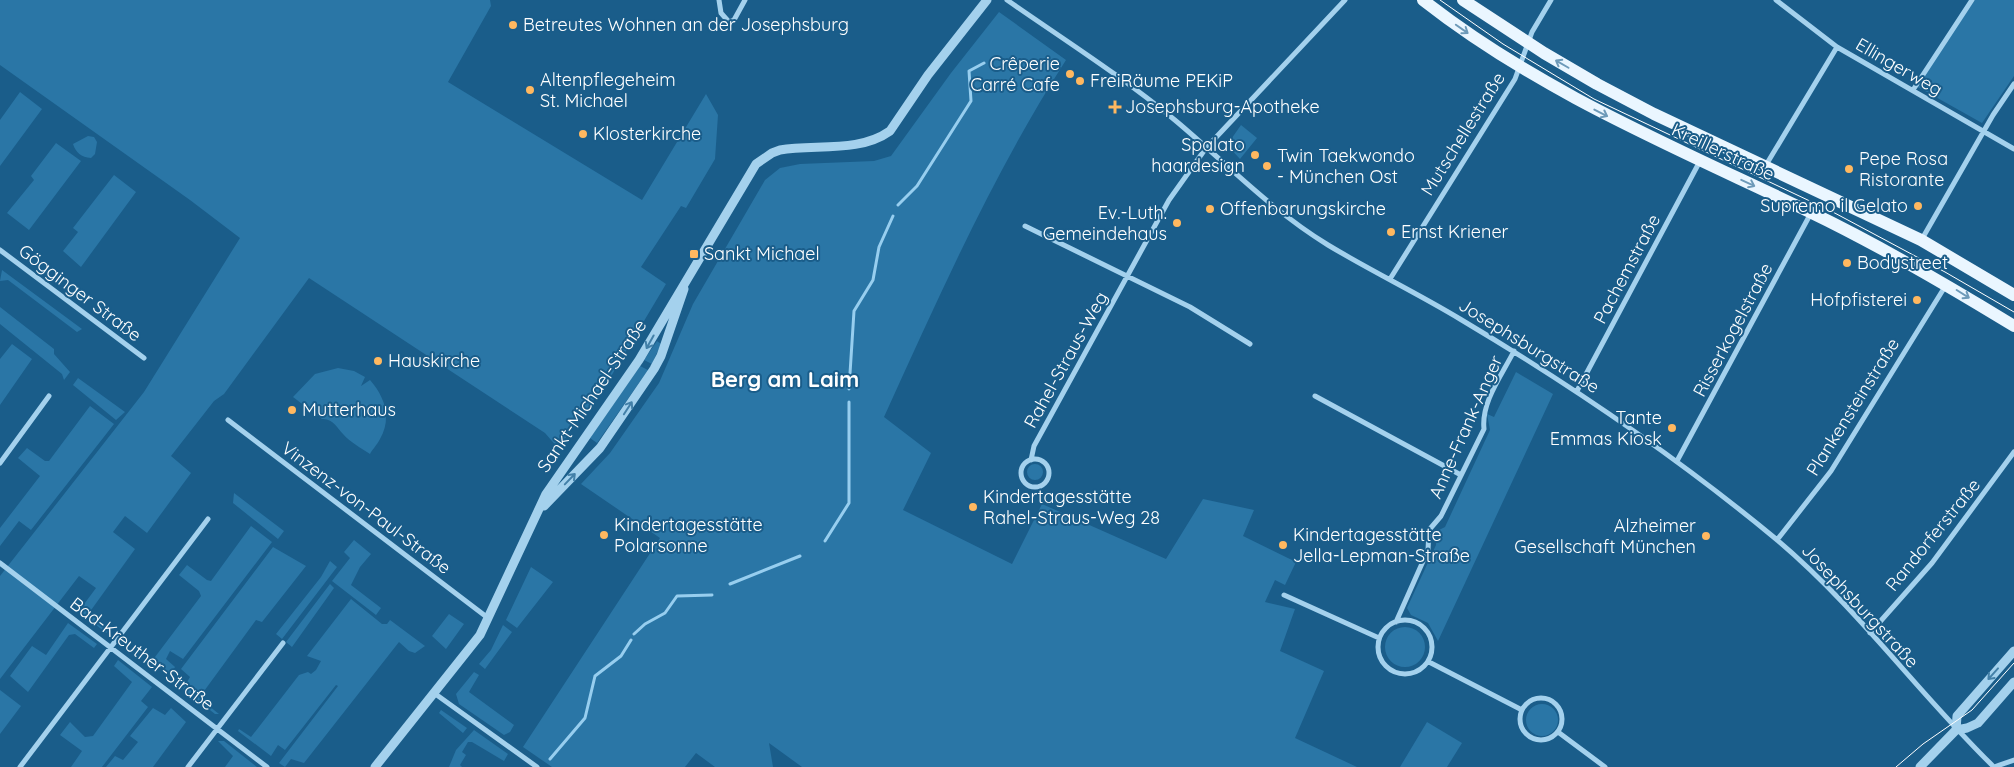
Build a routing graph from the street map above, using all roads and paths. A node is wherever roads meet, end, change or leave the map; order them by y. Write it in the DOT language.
graph roads {
  1 [pos="719,0"];
  2 [pos="745,0"];
  3 [pos="987,0"];
  4 [pos="1006,0"];
  5 [pos="1345,0"];
  6 [pos="1423,0"];
  7 [pos="1464,0"];
  8 [pos="1551,0"];
  9 [pos="1776,0"];
  10 [pos="1972,0"];
  11 [pos="1528,43"];
  12 [pos="1837,47"];
  13 [pos="1519,67"];
  14 [pos="2014,84"];
  15 [pos="1913,90"];
  16 [pos="1984,132"];
  17 [pos="1206,148"];
  18 [pos="2014,149"];
  19 [pos="1700,160"];
  20 [pos="1766,166"];
  21 [pos="1812,212"];
  22 [pos="1025,226"];
  23 [pos="1921,240"];
  24 [pos="0,250"];
  25 [pos="1128,275"];
  26 [pos="688,277"];
  27 [pos="1390,279"];
  28 [pos="1946,284"];
  29 [pos="2014,295"];
  30 [pos="2014,326"];
  31 [pos="1250,344"];
  32 [pos="1514,351"];
  33 [pos="144,358"];
  34 [pos="1577,391"];
  35 [pos="49,396"];
  36 [pos="1315,396"];
  37 [pos="228,420"];
  38 [pos="2014,452"];
  39 [pos="1031,460"];
  40 [pos="1677,461"];
  41 [pos="0,463"];
  42 [pos="1461,475"];
  43 [pos="540,510"];
  44 [pos="208,519"];
  45 [pos="1777,540"];
  46 [pos="0,563"];
  47 [pos="1284,595"];
  48 [pos="488,618"];
  49 [pos="1396,622"];
  50 [pos="1870,633"];
  51 [pos="1380,638"];
  52 [pos="283,643"];
  53 [pos="112,648"];
  54 [pos="2014,651"];
  55 [pos="1429,662"];
  56 [pos="2014,682"];
  57 [pos="434,693"];
  58 [pos="1522,710"];
  59 [pos="217,728"];
  60 [pos="1956,730"];
  61 [pos="1558,732"];
  62 [pos="2014,760"];
  63 [pos="20,767"];
  64 [pos="188,767"];
  65 [pos="267,767"];
  66 [pos="375,767"];
  67 [pos="536,767"];
  68 [pos="1605,767"];
  69 [pos="1920,767"];
  70 [pos="1994,767"];
  1 -- 2 [label="street"];
  3 -- 26 [label="street, Sankt-Michael-Straße"];
  4 -- 17 [label="street, Josephsburgstraße"];
  5 -- 17 [label="street, Rahel-Straus-Weg"];
  6 -- 13 [label="main road, Kreillerstraße, one-way"];
  7 -- 11 [label="main road, Kreillerstraße"];
  8 -- 11 [label="street, Mutschellestraße"];
  9 -- 12 [label="street, Ellingerweg"];
  10 -- 15 [label="street"];
  11 -- 13 [label="street, Mutschellestraße"];
  20 -- 11 [label="main road, Kreillerstraße, one-way"];
  12 -- 15 [label="street, Ellingerweg"];
  12 -- 20 [label="street"];
  13 -- 19 [label="main road, Kreillerstraße, one-way"];
  13 -- 27 [label="street, Mutschellestraße"];
  14 -- 16 [label="street"];
  15 -- 16 [label="street, Ellingerweg"];
  16 -- 18 [label="street, Ellingerweg"];
  16 -- 23 [label="street"];
  17 -- 25 [label="street, Rahel-Straus-Weg"];
  17 -- 27 [label="street, Josephsburgstraße"];
  19 -- 21 [label="main road, Kreillerstraße, one-way"];
  19 -- 34 [label="street, Pachemstraße"];
  20 -- 23 [label="main road, Kreillerstraße"];
  21 -- 28 [label="main road, Kreillerstraße"];
  21 -- 40 [label="street, Risserkogelstraße"];
  22 -- 25 [label="street"];
  23 -- 29 [label="main road, Kreillerstraße"];
  24 -- 33 [label="street, Gögginger Straße"];
  25 -- 31 [label="street"];
  25 -- 39 [label="street, Rahel-Straus-Weg"];
  26 -- 43 [label="street, Sankt-Michael-Straße, one-way"];
  43 -- 26 [label="street, Sankt-Michael-Straße, one-way"];
  27 -- 32 [label="street, Josephsburgstraße"];
  28 -- 30 [label="main road, Kreillerstraße, one-way"];
  28 -- 45 [label="street, Plankensteinstraße"];
  32 -- 34 [label="street, Josephsburgstraße"];
  32 -- 42 [label="street, Anne-Frank-Anger"];
  34 -- 40 [label="street, Josephsburgstraße"];
  35 -- 41 [label="street"];
  36 -- 42 [label="street"];
  37 -- 48 [label="street, Vinzenz-von-Paul-Straße"];
  38 -- 50 [label="street, Randorferstraße"];
  39 -- 39 [label="street, Rahel-Straus-Weg"];
  40 -- 45 [label="street, Josephsburgstraße"];
  42 -- 49 [label="street, Anne-Frank-Anger"];
  43 -- 48 [label="street, Sankt-Michael-Straße"];
  44 -- 53 [label="street"];
  45 -- 50 [label="street, Josephsburgstraße"];
  46 -- 53 [label="street, Bad-Kreuther-Straße"];
  47 -- 51 [label="street"];
  48 -- 57 [label="street, Sankt-Michael-Straße"];
  49 -- 51 [label="street"];
  49 -- 55 [label="street"];
  50 -- 60 [label="street, Josephsburgstraße"];
  51 -- 55 [label="street"];
  52 -- 59 [label="street"];
  53 -- 59 [label="street, Bad-Kreuther-Straße"];
  53 -- 63 [label="street"];
  54 -- 60 [label="street, one-way"];
  55 -- 58 [label="street"];
  56 -- 60 [label="street"];
  57 -- 66 [label="street, Sankt-Michael-Straße"];
  57 -- 67 [label="street"];
  58 -- 61 [label="street"];
  58 -- 61 [label="street"];
  59 -- 64 [label="street"];
  59 -- 65 [label="street, Bad-Kreuther-Straße"];
  60 -- 69 [label="street"];
  60 -- 70 [label="street, Josephsburgstraße"];
  61 -- 68 [label="street"];
  62 -- 70 [label="street"];
}
